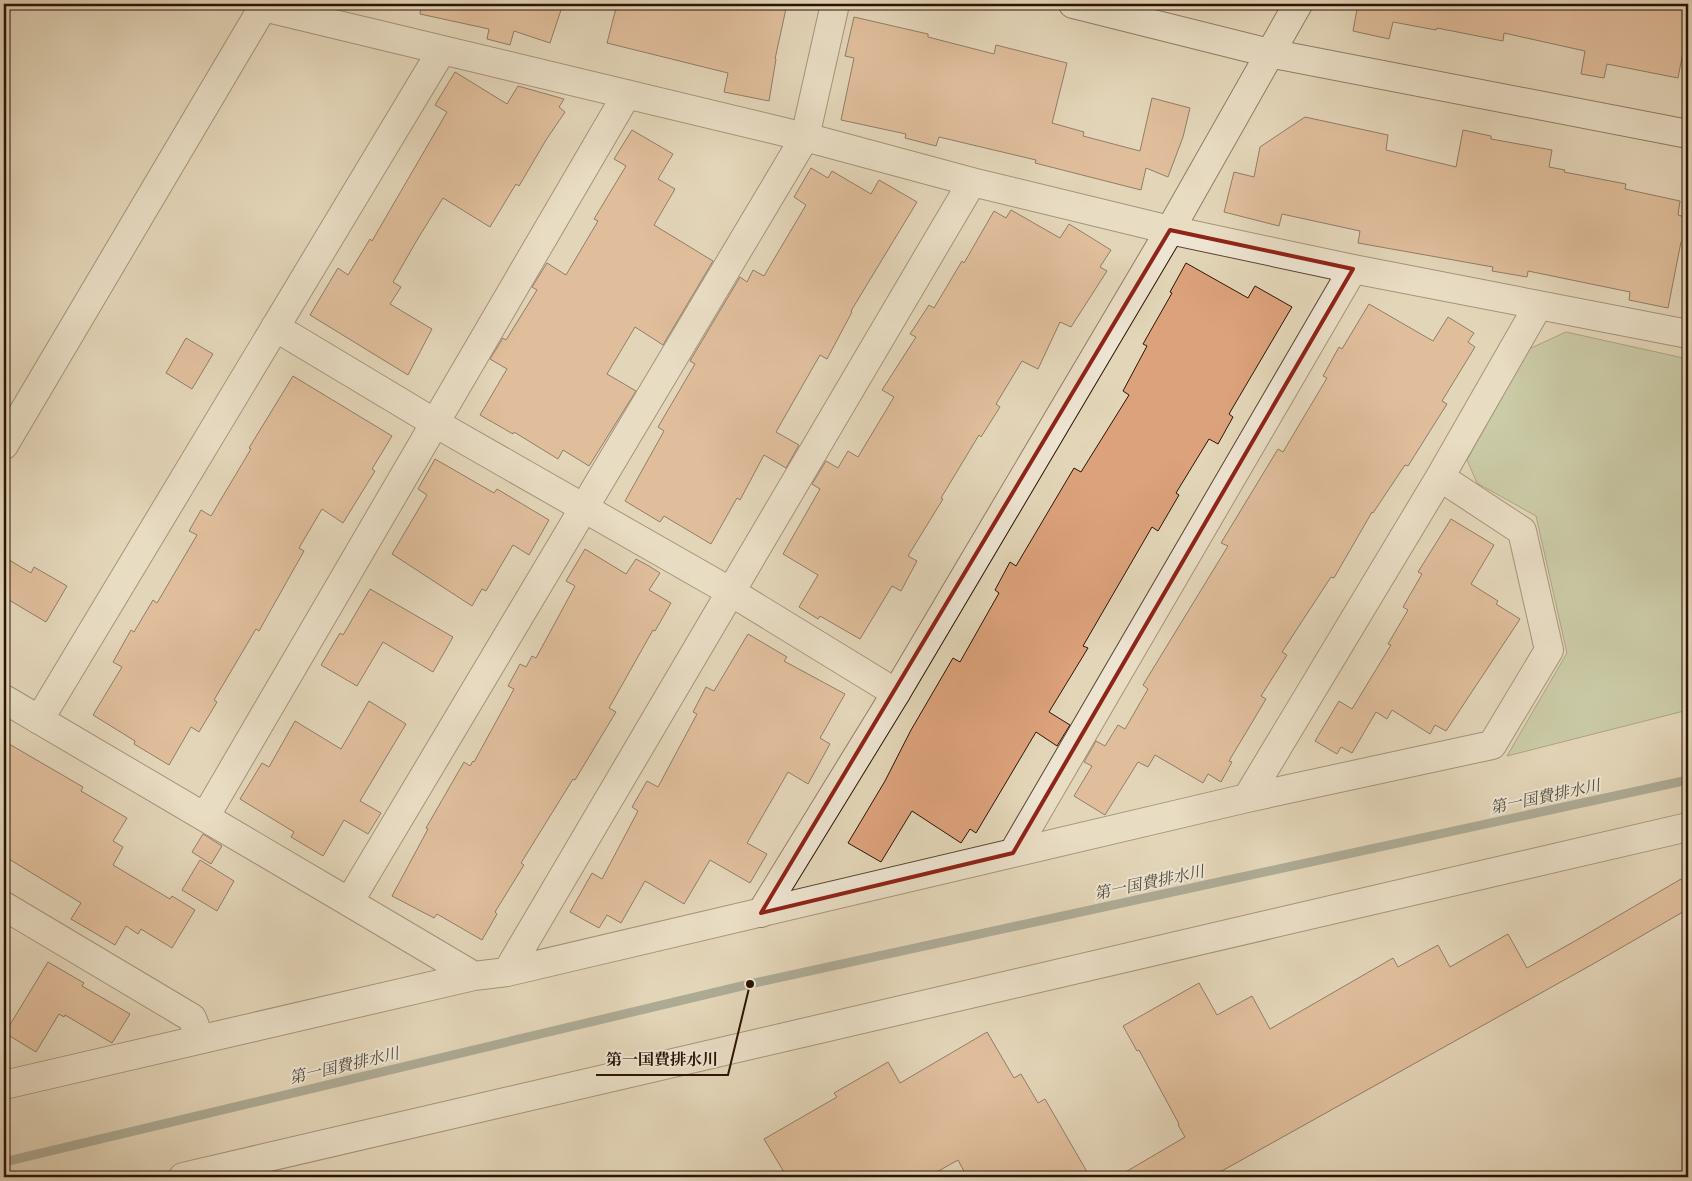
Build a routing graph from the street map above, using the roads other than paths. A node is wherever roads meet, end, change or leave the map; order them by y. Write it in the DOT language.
graph roads {
  1 [pos="835,4"];
  2 [pos="1073,4"];
  3 [pos="1298,4"];
  4 [pos="264,5"];
  5 [pos="442,50"];
  6 [pos="1269,53"];
  7 [pos="627,94"];
  8 [pos="1688,134"];
  9 [pos="805,137"];
  10 [pos="972,182"];
  11 [pos="1170,230"];
  12 [pos="1353,269"];
  13 [pos="1538,306"];
  14 [pos="276,326"];
  15 [pos="1688,334"];
  16 [pos="435,423"];
  17 [pos="4,444"];
  18 [pos="1440,477"];
  19 [pos="584,507"];
  20 [pos="731,592"];
  21 [pos="896,693"];
  22 [pos="4,699"];
  23 [pos="39,720"];
  24 [pos="1247,798"];
  25 [pos="205,817"];
  26 [pos="1688,827"];
  27 [pos="1013,853"];
  28 [pos="348,902"];
  29 [pos="4,906"];
  30 [pos="762,913"];
  31 [pos="507,972"];
  32 [pos="474,976"];
  33 [pos="200,1040"];
  34 [pos="4,1085"];
  35 [pos="183,1177"];
  1 -- 9 [label="street"];
  2 -- 6 [label="street"];
  3 -- 6 [label="street"];
  4 -- 5 [label="street"];
  4 -- 17 [label="street"];
  5 -- 7 [label="street"];
  5 -- 14 [label="street"];
  6 -- 8 [label="street"];
  6 -- 11 [label="street"];
  7 -- 9 [label="street"];
  7 -- 16 [label="street"];
  9 -- 10 [label="street"];
  9 -- 19 [label="street"];
  10 -- 11 [label="street"];
  10 -- 20 [label="street"];
  11 -- 12 [label="street"];
  11 -- 21 [label="street"];
  12 -- 13 [label="street"];
  12 -- 27 [label="street"];
  13 -- 15 [label="street"];
  13 -- 18 [label="street"];
  14 -- 16 [label="street"];
  14 -- 23 [label="street"];
  16 -- 19 [label="street"];
  16 -- 25 [label="street"];
  18 -- 24 [label="street"];
  18 -- 24 [label="street"];
  19 -- 20 [label="street"];
  19 -- 28 [label="street"];
  20 -- 21 [label="street"];
  20 -- 31 [label="street"];
  21 -- 30 [label="street"];
  22 -- 23 [label="street"];
  23 -- 25 [label="street"];
  24 -- 27 [label="street"];
  25 -- 28 [label="street"];
  26 -- 35 [label="street"];
  27 -- 30 [label="street"];
  28 -- 32 [label="street"];
  29 -- 33 [label="street"];
  30 -- 31 [label="street"];
  31 -- 32 [label="street"];
  32 -- 33 [label="street"];
  33 -- 34 [label="street"];
}
